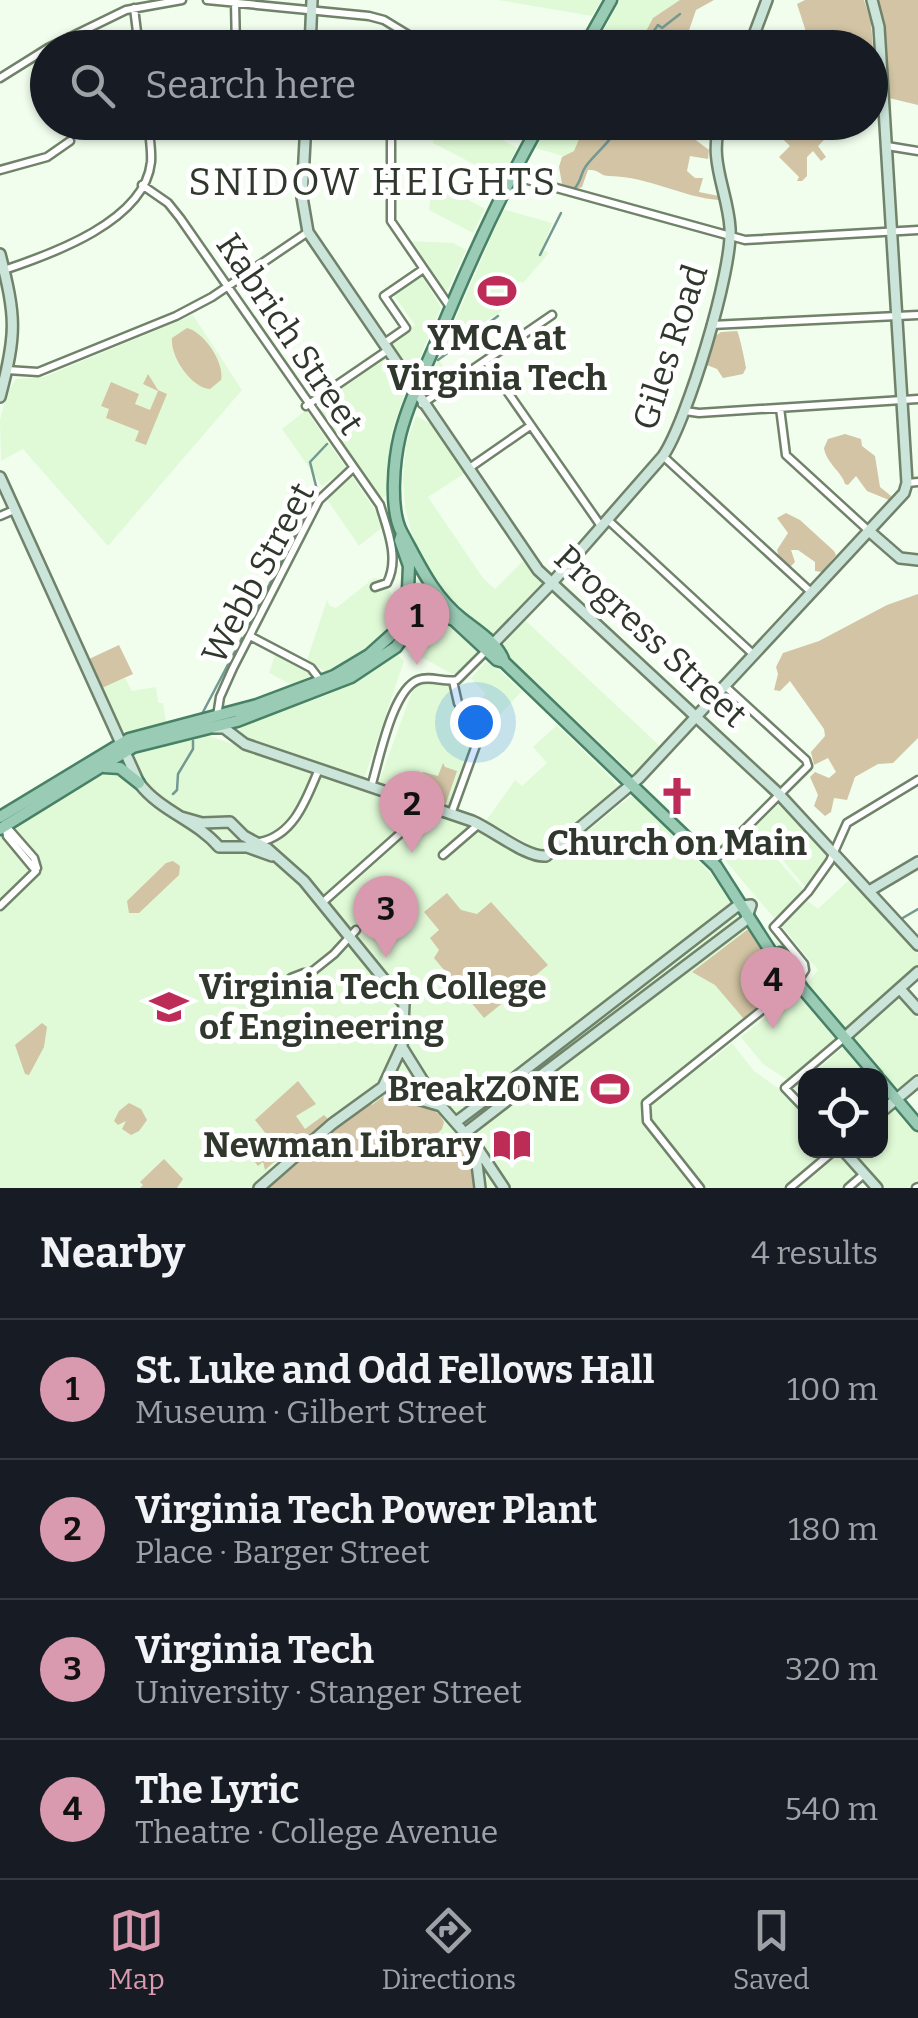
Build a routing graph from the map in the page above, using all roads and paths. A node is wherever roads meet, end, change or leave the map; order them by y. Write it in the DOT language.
graph roads {
  1 [pos="182,0"];
  2 [pos="207,0"];
  3 [pos="611,0"];
  4 [pos="767,0"];
  5 [pos="872,0"];
  6 [pos="235,2"];
  7 [pos="312,5"];
  8 [pos="134,8"];
  9 [pos="87,30"];
  10 [pos="137,30"];
  11 [pos="236,30"];
  12 [pos="311,30"];
  13 [pos="399,30"];
  14 [pos="594,30"];
  15 [pos="756,30"];
  16 [pos="879,30"];
  17 [pos="30,59"];
  18 [pos="0,78"];
  19 [pos="149,140"];
  20 [pos="305,140"];
  21 [pos="392,140"];
  22 [pos="531,140"];
  23 [pos="717,140"];
  24 [pos="886,140"];
  25 [pos="70,141"];
  26 [pos="886,146"];
  27 [pos="918,151"];
  28 [pos="0,170"];
  29 [pos="512,176"];
  30 [pos="142,186"];
  31 [pos="918,230"];
  32 [pos="308,232"];
  33 [pos="892,232"];
  34 [pos="730,237"];
  35 [pos="0,254"];
  36 [pos="4,270"];
  37 [pos="422,270"];
  38 [pos="227,287"];
  39 [pos="12,304"];
  40 [pos="0,306"];
  41 [pos="450,307"];
  42 [pos="552,314"];
  43 [pos="918,315"];
  44 [pos="897,316"];
  45 [pos="711,324"];
  46 [pos="385,347"];
  47 [pos="486,361"];
  48 [pos="7,370"];
  49 [pos="0,397"];
  50 [pos="417,399"];
  51 [pos="918,399"];
  52 [pos="902,400"];
  53 [pos="306,406"];
  54 [pos="780,408"];
  55 [pos="683,410"];
  56 [pos="530,426"];
  57 [pos="662,456"];
  58 [pos="352,469"];
  59 [pos="468,469"];
  60 [pos="0,477"];
  61 [pos="913,482"];
  62 [pos="396,503"];
  63 [pos="380,505"];
  64 [pos="14,510"];
  65 [pos="0,516"];
  66 [pos="604,522"];
  67 [pos="869,531"];
  68 [pos="402,534"];
  69 [pos="918,560"];
  70 [pos="551,584"];
  71 [pos="432,586"];
  72 [pos="375,587"];
  73 [pos="407,592"];
  74 [pos="812,593"];
  75 [pos="424,610"];
  76 [pos="250,636"];
  77 [pos="486,646"];
  78 [pos="754,655"];
  79 [pos="453,681"];
  80 [pos="322,686"];
  81 [pos="725,686"];
  82 [pos="237,716"];
  83 [pos="216,717"];
  84 [pos="696,718"];
  85 [pos="231,732"];
  86 [pos="122,748"];
  87 [pos="319,769"];
  88 [pos="93,770"];
  89 [pos="918,780"];
  90 [pos="138,783"];
  91 [pos="632,785"];
  92 [pos="371,786"];
  93 [pos="781,796"];
  94 [pos="426,805"];
  95 [pos="451,814"];
  96 [pos="182,818"];
  97 [pos="1,820"];
  98 [pos="222,822"];
  99 [pos="479,824"];
  100 [pos="238,830"];
  101 [pos="213,839"];
  102 [pos="231,847"];
  103 [pos="271,848"];
  104 [pos="443,855"];
  105 [pos="833,856"];
  106 [pos="918,862"];
  107 [pos="714,864"];
  108 [pos="869,891"];
  109 [pos="322,903"];
  110 [pos="0,906"];
  111 [pos="748,908"];
  112 [pos="722,918"];
  113 [pos="732,930"];
  114 [pos="354,933"];
  115 [pos="700,935"];
  116 [pos="918,946"];
  117 [pos="709,948"];
  118 [pos="657,969"];
  119 [pos="918,972"];
  120 [pos="309,974"];
  121 [pos="666,980"];
  122 [pos="797,982"];
  123 [pos="900,989"];
  124 [pos="918,1010"];
  125 [pos="845,1038"];
  126 [pos="402,1046"];
  127 [pos="394,1065"];
  128 [pos="410,1066"];
  129 [pos="809,1068"];
  130 [pos="870,1068"];
  131 [pos="798,1077"];
  132 [pos="387,1078"];
  133 [pos="918,1081"];
  134 [pos="505,1085"];
  135 [pos="888,1090"];
  136 [pos="513,1096"];
  137 [pos="896,1099"];
  138 [pos="436,1102"];
  139 [pos="798,1102"];
  140 [pos="888,1106"];
  141 [pos="456,1122"];
  142 [pos="918,1125"];
  143 [pos="467,1137"];
  144 [pos="829,1158"];
  145 [pos="847,1158"];
  146 [pos="864,1174"];
  147 [pos="259,1188"];
  148 [pos="480,1188"];
  149 [pos="504,1188"];
  150 [pos="700,1188"];
  151 [pos="790,1188"];
  152 [pos="848,1188"];
  153 [pos="876,1188"];
  1 -- 8 [label="street"];
  2 -- 6 [label="street"];
  3 -- 14 [label="main road"];
  4 -- 15 [label="street"];
  5 -- 16 [label="street"];
  6 -- 7 [label="street"];
  6 -- 11 [label="street"];
  7 -- 12 [label="street"];
  7 -- 13 [label="street"];
  8 -- 9 [label="street"];
  8 -- 10 [label="street"];
  17 -- 18 [label="street"];
  19 -- 30 [label="street"];
  20 -- 32 [label="street, Progress Street"];
  21 -- 37 [label="street"];
  22 -- 29 [label="main road"];
  23 -- 34 [label="street, Giles Road"];
  24 -- 26 [label="street"];
  25 -- 28 [label="street"];
  26 -- 27 [label="street"];
  26 -- 33 [label="street"];
  29 -- 34 [label="street"];
  29 -- 41 [label="main road"];
  30 -- 36 [label="street"];
  30 -- 38 [label="street, Kabrich Street"];
  31 -- 33 [label="street"];
  32 -- 38 [label="street"];
  32 -- 46 [label="street, Progress Street"];
  33 -- 34 [label="street"];
  33 -- 44 [label="street"];
  34 -- 45 [label="street, Giles Road"];
  35 -- 36 [label="street"];
  36 -- 39 [label="street"];
  37 -- 41 [label="street"];
  37 -- 46 [label="street"];
  38 -- 48 [label="street"];
  38 -- 53 [label="street, Kabrich Street"];
  39 -- 40 [label="street"];
  39 -- 48 [label="street"];
  41 -- 50 [label="main road"];
  42 -- 47 [label="street"];
  43 -- 44 [label="street"];
  44 -- 45 [label="street"];
  44 -- 52 [label="street"];
  45 -- 55 [label="street, Giles Road"];
  46 -- 50 [label="street, Progress Street"];
  46 -- 53 [label="street"];
  47 -- 50 [label="street"];
  47 -- 56 [label="street"];
  48 -- 49 [label="street"];
  50 -- 59 [label="street, Progress Street"];
  50 -- 62 [label="main road"];
  51 -- 52 [label="street"];
  52 -- 54 [label="street"];
  52 -- 61 [label="street"];
  53 -- 58 [label="street, Kabrich Street"];
  54 -- 55 [label="street"];
  54 -- 67 [label="street"];
  55 -- 57 [label="street, Giles Road"];
  56 -- 59 [label="street"];
  56 -- 66 [label="street"];
  57 -- 66 [label="street, Giles Road"];
  57 -- 74 [label="street"];
  58 -- 63 [label="street, Kabrich Street"];
  58 -- 76 [label="street, Webb Street"];
  59 -- 70 [label="street, Progress Street"];
  60 -- 64 [label="street"];
  61 -- 67 [label="street"];
  62 -- 63 [label="street"];
  62 -- 68 [label="main road"];
  63 -- 72 [label="street"];
  64 -- 65 [label="street"];
  64 -- 86 [label="street"];
  66 -- 70 [label="street, Giles Road"];
  66 -- 78 [label="street"];
  67 -- 69 [label="street"];
  67 -- 74 [label="street"];
  68 -- 71 [label="main road"];
  68 -- 73 [label="main road"];
  70 -- 77 [label="street, Giles Road"];
  70 -- 84 [label="street, Progress Street"];
  71 -- 73 [label="main road"];
  71 -- 75 [label="main road"];
  71 -- 77 [label="main road"];
  73 -- 75 [label="main road"];
  73 -- 80 [label="main road"];
  74 -- 78 [label="street"];
  75 -- 77 [label="main road"];
  75 -- 80 [label="main road"];
  76 -- 80 [label="street"];
  76 -- 83 [label="street, Webb Street"];
  77 -- 79 [label="street"];
  77 -- 91 [label="main road"];
  78 -- 81 [label="street"];
  79 -- 92 [label="street"];
  79 -- 95 [label="street"];
  80 -- 82 [label="main road"];
  80 -- 82 [label="main road"];
  81 -- 84 [label="street"];
  81 -- 93 [label="street"];
  82 -- 83 [label="main road"];
  82 -- 83 [label="street, Webb Street"];
  82 -- 85 [label="street"];
  83 -- 85 [label="street"];
  83 -- 86 [label="main road"];
  84 -- 91 [label="street"];
  84 -- 93 [label="street, Progress Street"];
  85 -- 87 [label="street"];
  86 -- 88 [label="main road"];
  86 -- 90 [label="street"];
  86 -- 97 [label="main road"];
  87 -- 92 [label="street"];
  87 -- 103 [label="street"];
  88 -- 90 [label="main road"];
  88 -- 97 [label="main road"];
  89 -- 105 [label="street"];
  90 -- 96 [label="street"];
  91 -- 99 [label="street"];
  91 -- 107 [label="main road"];
  92 -- 94 [label="street"];
  93 -- 105 [label="street, Progress Street"];
  93 -- 107 [label="street"];
  94 -- 95 [label="street"];
  94 -- 109 [label="street"];
  95 -- 99 [label="street"];
  96 -- 98 [label="street"];
  96 -- 101 [label="street"];
  97 -- 110 [label="street"];
  98 -- 100 [label="street"];
  98 -- 101 [label="street"];
  99 -- 104 [label="street"];
  100 -- 102 [label="street"];
  100 -- 103 [label="street"];
  101 -- 102 [label="street"];
  102 -- 103 [label="street"];
  103 -- 109 [label="street"];
  105 -- 108 [label="street, Progress Street"];
  105 -- 122 [label="street"];
  106 -- 108 [label="street"];
  107 -- 111 [label="main road"];
  108 -- 116 [label="street, Progress Street"];
  109 -- 114 [label="street"];
  111 -- 112 [label="street"];
  111 -- 113 [label="street"];
  111 -- 122 [label="main road"];
  112 -- 113 [label="street"];
  112 -- 115 [label="street"];
  113 -- 117 [label="street"];
  114 -- 120 [label="street"];
  114 -- 126 [label="street"];
  115 -- 117 [label="street"];
  115 -- 118 [label="street"];
  117 -- 121 [label="street"];
  118 -- 121 [label="street"];
  118 -- 121 [label="street"];
  119 -- 123 [label="street"];
  122 -- 125 [label="main road"];
  122 -- 150 [label="street"];
  123 -- 124 [label="street"];
  123 -- 125 [label="street"];
  125 -- 129 [label="street"];
  125 -- 130 [label="main road"];
  126 -- 127 [label="street"];
  126 -- 128 [label="street"];
  127 -- 128 [label="street"];
  127 -- 132 [label="street"];
  128 -- 138 [label="street"];
  131 -- 139 [label="street"];
  132 -- 138 [label="street"];
  132 -- 147 [label="street"];
  133 -- 137 [label="street"];
  134 -- 141 [label="street"];
  135 -- 137 [label="main road"];
  136 -- 143 [label="street"];
  137 -- 140 [label="street"];
  137 -- 142 [label="main road"];
  138 -- 141 [label="street"];
  141 -- 143 [label="street"];
  143 -- 148 [label="street"];
  143 -- 149 [label="street"];
  144 -- 151 [label="street"];
  145 -- 146 [label="street"];
  146 -- 152 [label="street"];
  146 -- 153 [label="street"];
}
